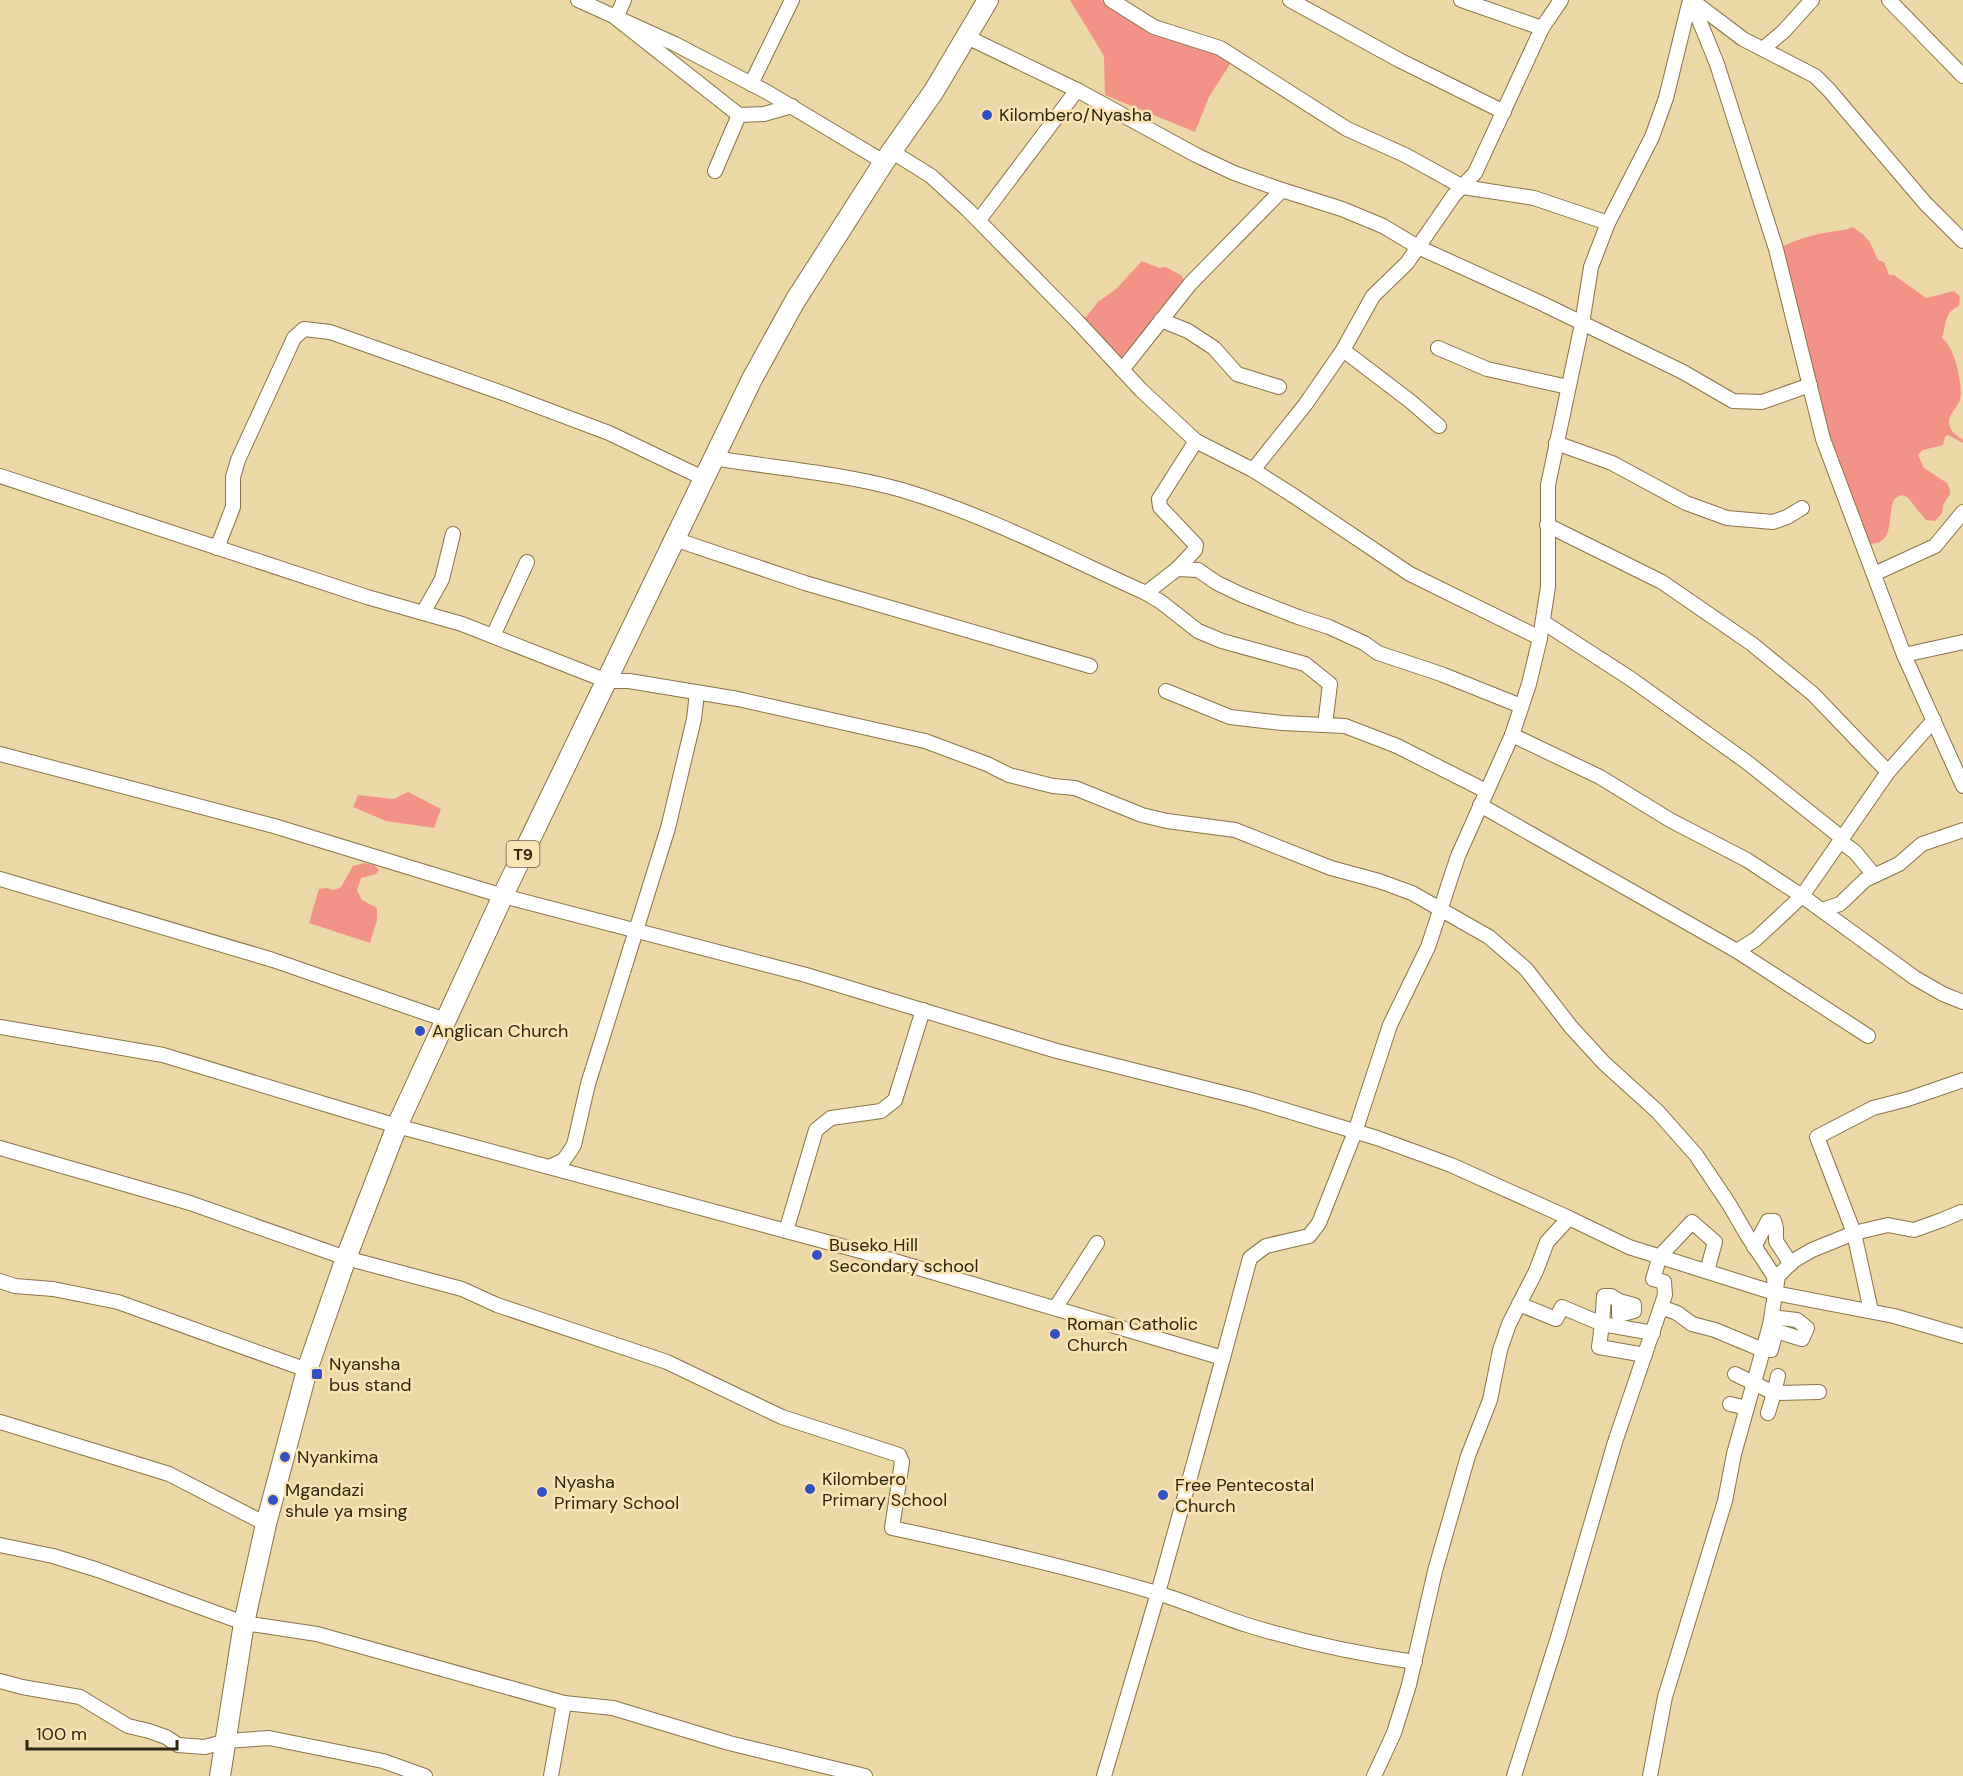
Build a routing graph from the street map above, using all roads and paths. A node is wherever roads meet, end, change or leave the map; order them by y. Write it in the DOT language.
graph roads {
  1 [pos="578,0"];
  2 [pos="624,0"];
  3 [pos="792,0"];
  4 [pos="988,0"];
  5 [pos="1111,0"];
  6 [pos="1290,0"];
  7 [pos="1461,0"];
  8 [pos="1561,0"];
  9 [pos="1691,0"];
  10 [pos="1812,0"];
  11 [pos="1889,0"];
  12 [pos="616,18"];
  13 [pos="1542,28"];
  14 [pos="967,37"];
  15 [pos="1764,48"];
  16 [pos="1963,76"];
  17 [pos="751,84"];
  18 [pos="1077,90"];
  19 [pos="792,106"];
  20 [pos="1504,112"];
  21 [pos="738,115"];
  22 [pos="887,156"];
  23 [pos="715,171"];
  24 [pos="1463,187"];
  25 [pos="1282,190"];
  26 [pos="979,220"];
  27 [pos="1608,223"];
  28 [pos="1963,241"];
  29 [pos="1418,247"];
  30 [pos="1161,320"];
  31 [pos="1582,324"];
  32 [pos="1438,348"];
  33 [pos="1343,350"];
  34 [pos="1122,370"];
  35 [pos="1810,385"];
  36 [pos="1279,387"];
  37 [pos="1568,387"];
  38 [pos="1439,426"];
  39 [pos="1196,441"];
  40 [pos="1556,443"];
  41 [pos="712,458"];
  42 [pos="1253,470"];
  43 [pos="0,476"];
  44 [pos="703,478"];
  45 [pos="1802,508"];
  46 [pos="1963,512"];
  47 [pos="1548,525"];
  48 [pos="453,534"];
  49 [pos="674,539"];
  50 [pos="217,548"];
  51 [pos="527,562"];
  52 [pos="1177,569"];
  53 [pos="1874,574"];
  54 [pos="1146,593"];
  55 [pos="423,613"];
  56 [pos="1542,622"];
  57 [pos="493,636"];
  58 [pos="1540,638"];
  59 [pos="1963,642"];
  60 [pos="1904,655"];
  61 [pos="1090,666"];
  62 [pos="607,681"];
  63 [pos="1166,691"];
  64 [pos="696,693"];
  65 [pos="1521,706"];
  66 [pos="1934,720"];
  67 [pos="1324,725"];
  68 [pos="1512,735"];
  69 [pos="0,754"];
  70 [pos="1887,772"];
  71 [pos="1963,786"];
  72 [pos="1486,791"];
  73 [pos="1479,805"];
  74 [pos="1963,830"];
  75 [pos="1841,840"];
  76 [pos="1874,875"];
  77 [pos="0,879"];
  78 [pos="503,896"];
  79 [pos="1802,896"];
  80 [pos="1441,909"];
  81 [pos="1822,910"];
  82 [pos="635,931"];
  83 [pos="1737,951"];
  84 [pos="1963,1002"];
  85 [pos="923,1010"];
  86 [pos="446,1020"];
  87 [pos="0,1027"];
  88 [pos="1868,1036"];
  89 [pos="1963,1080"];
  90 [pos="397,1126"];
  91 [pos="1355,1132"];
  92 [pos="0,1148"];
  93 [pos="549,1167"];
  94 [pos="1960,1212"];
  95 [pos="1569,1218"];
  96 [pos="786,1231"];
  97 [pos="1854,1233"];
  98 [pos="1097,1243"];
  99 [pos="1754,1247"];
  100 [pos="1660,1257"];
  101 [pos="346,1258"];
  102 [pos="1791,1264"];
  103 [pos="1707,1271"];
  104 [pos="0,1281"];
  105 [pos="1775,1293"];
  106 [pos="1619,1301"];
  107 [pos="1519,1304"];
  108 [pos="1661,1307"];
  109 [pos="1056,1308"];
  110 [pos="1871,1311"];
  111 [pos="1772,1317"];
  112 [pos="1602,1324"];
  113 [pos="1653,1333"];
  114 [pos="1963,1336"];
  115 [pos="1763,1350"];
  116 [pos="1645,1355"];
  117 [pos="1223,1358"];
  118 [pos="307,1370"];
  119 [pos="1735,1374"];
  120 [pos="1778,1377"];
  121 [pos="1754,1382"];
  122 [pos="1819,1392"];
  123 [pos="1774,1393"];
  124 [pos="1730,1404"];
  125 [pos="1747,1408"];
  126 [pos="1768,1413"];
  127 [pos="0,1422"];
  128 [pos="266,1524"];
  129 [pos="0,1545"];
  130 [pos="1158,1593"];
  131 [pos="244,1623"];
  132 [pos="1415,1662"];
  133 [pos="0,1681"];
  134 [pos="564,1703"];
  135 [pos="226,1741"];
  136 [pos="220,1776"];
  137 [pos="425,1776"];
  138 [pos="551,1776"];
  139 [pos="865,1776"];
  140 [pos="1104,1776"];
  141 [pos="1374,1776"];
  142 [pos="1514,1776"];
  143 [pos="1650,1776"];
  1 -- 12 [label="street"];
  2 -- 12 [label="street"];
  3 -- 17 [label="street"];
  4 -- 14 [label="highway, T9"];
  5 -- 24 [label="street"];
  6 -- 20 [label="street"];
  7 -- 13 [label="street"];
  8 -- 13 [label="street"];
  9 -- 15 [label="street"];
  9 -- 27 [label="street"];
  9 -- 35 [label="street"];
  10 -- 15 [label="street"];
  11 -- 16 [label="street"];
  12 -- 17 [label="street"];
  12 -- 21 [label="street"];
  13 -- 20 [label="street"];
  14 -- 18 [label="street"];
  14 -- 22 [label="highway, T9"];
  15 -- 28 [label="street"];
  17 -- 19 [label="street"];
  18 -- 25 [label="street"];
  18 -- 26 [label="street"];
  19 -- 21 [label="street"];
  19 -- 22 [label="street"];
  20 -- 24 [label="street"];
  21 -- 23 [label="street"];
  22 -- 26 [label="street"];
  22 -- 41 [label="highway, T9"];
  24 -- 27 [label="street"];
  24 -- 29 [label="street"];
  25 -- 29 [label="street"];
  25 -- 30 [label="street"];
  26 -- 34 [label="street"];
  27 -- 31 [label="street"];
  29 -- 31 [label="street"];
  29 -- 33 [label="street"];
  30 -- 34 [label="street"];
  30 -- 36 [label="street"];
  31 -- 35 [label="street"];
  31 -- 37 [label="street"];
  32 -- 37 [label="street"];
  33 -- 38 [label="street"];
  33 -- 42 [label="street"];
  34 -- 39 [label="street"];
  35 -- 53 [label="street"];
  37 -- 40 [label="street"];
  39 -- 42 [label="street"];
  39 -- 52 [label="street"];
  40 -- 45 [label="street"];
  40 -- 47 [label="street"];
  41 -- 44 [label="highway, T9"];
  41 -- 54 [label="street"];
  42 -- 58 [label="street"];
  43 -- 50 [label="street"];
  44 -- 49 [label="highway, T9"];
  44 -- 50 [label="street"];
  46 -- 53 [label="street"];
  47 -- 56 [label="street"];
  47 -- 70 [label="street"];
  48 -- 55 [label="street"];
  49 -- 61 [label="street"];
  49 -- 62 [label="highway, T9"];
  50 -- 55 [label="street"];
  51 -- 57 [label="street"];
  52 -- 54 [label="street"];
  52 -- 65 [label="street"];
  53 -- 60 [label="street"];
  54 -- 67 [label="street"];
  55 -- 57 [label="street"];
  56 -- 58 [label="street"];
  56 -- 75 [label="street"];
  57 -- 62 [label="street"];
  58 -- 65 [label="street"];
  59 -- 60 [label="street"];
  60 -- 66 [label="street"];
  62 -- 64 [label="street"];
  62 -- 78 [label="highway, T9"];
  63 -- 67 [label="street"];
  64 -- 80 [label="street"];
  64 -- 82 [label="street"];
  65 -- 68 [label="street"];
  66 -- 70 [label="street"];
  66 -- 71 [label="street"];
  67 -- 72 [label="street"];
  68 -- 72 [label="street"];
  68 -- 79 [label="street"];
  69 -- 78 [label="street"];
  70 -- 75 [label="street"];
  72 -- 73 [label="street"];
  73 -- 80 [label="street"];
  73 -- 83 [label="street"];
  74 -- 76 [label="street"];
  75 -- 76 [label="street"];
  75 -- 79 [label="street"];
  76 -- 81 [label="street"];
  77 -- 86 [label="street"];
  78 -- 82 [label="street"];
  78 -- 86 [label="highway, T9"];
  79 -- 81 [label="street"];
  79 -- 83 [label="street"];
  80 -- 91 [label="street"];
  80 -- 99 [label="street"];
  81 -- 84 [label="street"];
  82 -- 85 [label="street"];
  82 -- 93 [label="street"];
  83 -- 88 [label="street"];
  85 -- 91 [label="street"];
  85 -- 96 [label="street"];
  86 -- 90 [label="highway, T9"];
  87 -- 90 [label="street"];
  89 -- 97 [label="street"];
  90 -- 93 [label="street"];
  90 -- 101 [label="highway, T9"];
  91 -- 95 [label="street"];
  91 -- 117 [label="street"];
  92 -- 101 [label="street"];
  93 -- 96 [label="street"];
  94 -- 97 [label="street"];
  95 -- 100 [label="street"];
  95 -- 107 [label="street"];
  96 -- 109 [label="street"];
  97 -- 102 [label="street"];
  97 -- 110 [label="street"];
  98 -- 109 [label="street"];
  99 -- 102 [label="street"];
  99 -- 105 [label="street"];
  100 -- 103 [label="street"];
  100 -- 103 [label="street"];
  100 -- 108 [label="street"];
  101 -- 118 [label="highway, T9"];
  101 -- 130 [label="street"];
  102 -- 105 [label="street"];
  103 -- 105 [label="street"];
  104 -- 118 [label="street"];
  105 -- 110 [label="street"];
  105 -- 111 [label="street"];
  106 -- 112 [label="street"];
  107 -- 112 [label="street"];
  107 -- 132 [label="street"];
  108 -- 113 [label="street"];
  108 -- 115 [label="street"];
  109 -- 117 [label="street"];
  110 -- 114 [label="street"];
  111 -- 115 [label="street"];
  111 -- 115 [label="street"];
  112 -- 113 [label="street"];
  112 -- 116 [label="street"];
  113 -- 116 [label="street"];
  115 -- 121 [label="street"];
  116 -- 142 [label="street"];
  117 -- 130 [label="street"];
  118 -- 128 [label="highway, T9"];
  119 -- 121 [label="street"];
  120 -- 123 [label="street"];
  121 -- 123 [label="street"];
  121 -- 125 [label="street"];
  122 -- 123 [label="street"];
  123 -- 126 [label="street"];
  124 -- 125 [label="street"];
  125 -- 143 [label="street"];
  127 -- 128 [label="street"];
  128 -- 131 [label="highway, T9"];
  129 -- 131 [label="street"];
  130 -- 132 [label="street"];
  130 -- 140 [label="street"];
  131 -- 134 [label="street"];
  131 -- 135 [label="highway, T9"];
  132 -- 141 [label="street"];
  133 -- 135 [label="street"];
  134 -- 138 [label="street"];
  134 -- 139 [label="street"];
  135 -- 136 [label="highway, T9"];
  135 -- 137 [label="street"];
}
